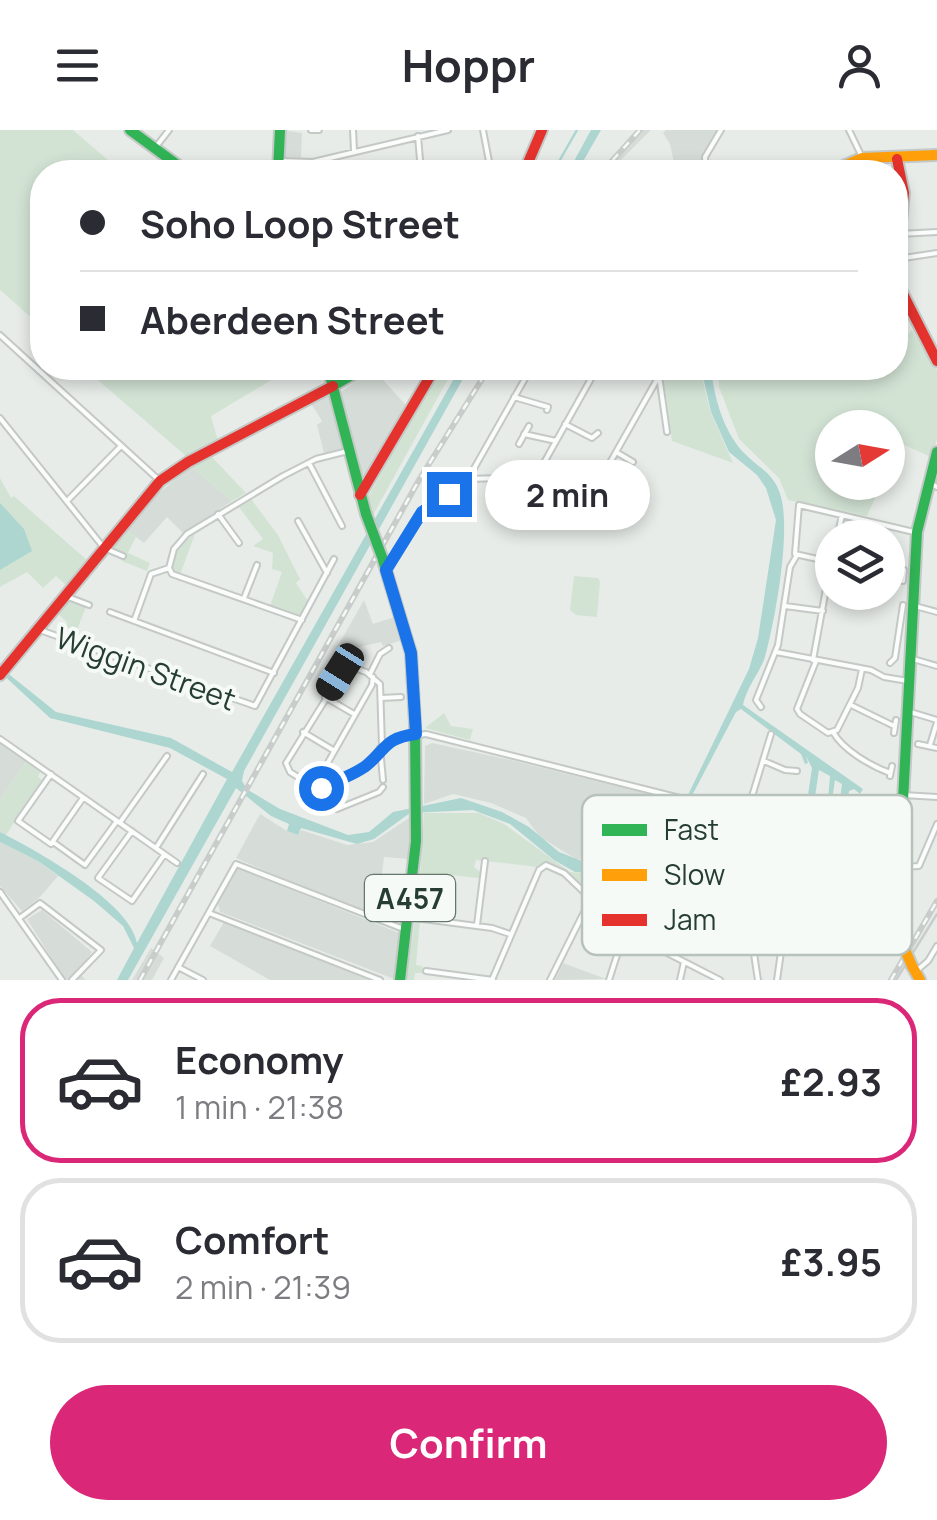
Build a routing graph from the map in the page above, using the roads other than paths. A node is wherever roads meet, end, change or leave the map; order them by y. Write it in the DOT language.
graph roads {
  1 [pos="130,130"];
  2 [pos="169,130"];
  3 [pos="280,130"];
  4 [pos="311,130"];
  5 [pos="319,130"];
  6 [pos="353,130"];
  7 [pos="401,130"];
  8 [pos="448,130"];
  9 [pos="483,130"];
  10 [pos="542,130"];
  11 [pos="722,130"];
  12 [pos="849,130"];
  13 [pos="432,132"];
  14 [pos="418,136"];
  15 [pos="403,140"];
  16 [pos="155,148"];
  17 [pos="354,152"];
  18 [pos="937,155"];
  19 [pos="867,158"];
  20 [pos="897,159"];
  21 [pos="170,160"];
  22 [pos="278,160"];
  23 [pos="317,160"];
  24 [pos="420,160"];
  25 [pos="488,160"];
  26 [pos="529,160"];
  27 [pos="705,160"];
  28 [pos="862,160"];
  29 [pos="937,232"];
  30 [pos="908,234"];
  31 [pos="937,252"];
  32 [pos="908,257"];
  33 [pos="908,305"];
  34 [pos="0,335"];
  35 [pos="935,355"];
  36 [pos="30,362"];
  37 [pos="50,380"];
  38 [pos="331,380"];
  39 [pos="343,380"];
  40 [pos="427,380"];
  41 [pos="524,380"];
  42 [pos="590,380"];
  43 [pos="658,380"];
  44 [pos="660,380"];
  45 [pos="333,386"];
  46 [pos="514,397"];
  47 [pos="547,410"];
  48 [pos="0,418"];
  49 [pos="566,424"];
  50 [pos="529,426"];
  51 [pos="667,432"];
  52 [pos="598,433"];
  53 [pos="524,434"];
  54 [pos="556,441"];
  55 [pos="519,444"];
  56 [pos="120,446"];
  57 [pos="348,452"];
  58 [pos="616,452"];
  59 [pos="937,452"];
  60 [pos="633,462"];
  61 [pos="309,463"];
  62 [pos="603,476"];
  63 [pos="536,478"];
  64 [pos="160,480"];
  65 [pos="468,480"];
  66 [pos="932,485"];
  67 [pos="360,496"];
  68 [pos="604,500"];
  69 [pos="67,502"];
  70 [pos="218,514"];
  71 [pos="842,515"];
  72 [pos="298,520"];
  73 [pos="841,520"];
  74 [pos="309,524"];
  75 [pos="342,526"];
  76 [pos="302,528"];
  77 [pos="240,530"];
  78 [pos="916,532"];
  79 [pos="234,536"];
  80 [pos="239,543"];
  81 [pos="104,548"];
  82 [pos="123,556"];
  83 [pos="797,556"];
  84 [pos="334,558"];
  85 [pos="815,559"];
  86 [pos="256,565"];
  87 [pos="148,568"];
  88 [pos="169,568"];
  89 [pos="154,570"];
  90 [pos="386,570"];
  91 [pos="327,572"];
  92 [pos="64,596"];
  93 [pos="243,600"];
  94 [pos="90,605"];
  95 [pos="909,605"];
  96 [pos="785,606"];
  97 [pos="823,611"];
  98 [pos="110,612"];
  99 [pos="937,612"];
  100 [pos="302,620"];
  101 [pos="901,620"];
  102 [pos="134,621"];
  103 [pos="914,622"];
  104 [pos="37,629"];
  105 [pos="389,648"];
  106 [pos="776,652"];
  107 [pos="912,659"];
  108 [pos="814,660"];
  109 [pos="894,663"];
  110 [pos="937,666"];
  111 [pos="862,669"];
  112 [pos="3,671"];
  113 [pos="274,673"];
  114 [pos="371,675"];
  115 [pos="910,681"];
  116 [pos="402,696"];
  117 [pos="325,697"];
  118 [pos="380,698"];
  119 [pos="851,705"];
  120 [pos="761,708"];
  121 [pos="908,711"];
  122 [pos="354,714"];
  123 [pos="937,721"];
  124 [pos="895,726"];
  125 [pos="304,732"];
  126 [pos="833,732"];
  127 [pos="416,734"];
  128 [pos="771,734"];
  129 [pos="0,738"];
  130 [pos="918,744"];
  131 [pos="930,745"];
  132 [pos="381,747"];
  133 [pos="937,748"];
  134 [pos="334,750"];
  135 [pos="167,756"];
  136 [pos="764,761"];
  137 [pos="797,770"];
  138 [pos="891,772"];
  139 [pos="51,774"];
  140 [pos="204,774"];
  141 [pos="383,780"];
  142 [pos="314,786"];
  143 [pos="383,787"];
  144 [pos="669,795"];
  145 [pos="753,795"];
  146 [pos="903,795"];
  147 [pos="912,796"];
  148 [pos="84,797"];
  149 [pos="937,797"];
  150 [pos="337,810"];
  151 [pos="119,822"];
  152 [pos="937,824"];
  153 [pos="132,831"];
  154 [pos="53,842"];
  155 [pos="156,848"];
  156 [pos="164,854"];
  157 [pos="178,863"];
  158 [pos="476,866"];
  159 [pos="912,866"];
  160 [pos="582,890"];
  161 [pos="443,891"];
  162 [pos="0,892"];
  163 [pos="209,913"];
  164 [pos="582,916"];
  165 [pos="21,917"];
  166 [pos="408,917"];
  167 [pos="440,920"];
  168 [pos="477,925"];
  169 [pos="406,930"];
  170 [pos="510,934"];
  171 [pos="937,946"];
  172 [pos="617,955"];
  173 [pos="670,955"];
  174 [pos="754,955"];
  175 [pos="781,955"];
  176 [pos="684,962"];
  177 [pos="178,967"];
  178 [pos="602,969"];
  179 [pos="426,971"];
  180 [pos="611,972"];
  181 [pos="916,972"];
  182 [pos="437,973"];
  183 [pos="62,980"];
  184 [pos="72,980"];
  185 [pos="171,980"];
  186 [pos="204,980"];
  187 [pos="380,980"];
  188 [pos="400,980"];
  189 [pos="437,980"];
  190 [pos="493,980"];
  191 [pos="550,980"];
  192 [pos="609,980"];
  193 [pos="680,980"];
  194 [pos="720,980"];
  195 [pos="758,980"];
  196 [pos="777,980"];
  1 -- 16 [label="main road"];
  2 -- 16 [label="street"];
  3 -- 22 [label="main road"];
  4 -- 5 [label="street"];
  6 -- 17 [label="street"];
  7 -- 15 [label="street"];
  8 -- 13 [label="street"];
  9 -- 25 [label="street"];
  10 -- 26 [label="main road"];
  11 -- 27 [label="street"];
  12 -- 19 [label="street"];
  13 -- 14 [label="street"];
  14 -- 15 [label="street"];
  14 -- 24 [label="street"];
  15 -- 17 [label="street"];
  16 -- 21 [label="main road"];
  17 -- 23 [label="street"];
  18 -- 20 [label="main road"];
  19 -- 20 [label="main road"];
  19 -- 28 [label="main road"];
  29 -- 30 [label="street"];
  31 -- 32 [label="street"];
  33 -- 35 [label="main road"];
  34 -- 36 [label="street"];
  37 -- 56 [label="street"];
  38 -- 45 [label="main road, A457"];
  39 -- 45 [label="main road"];
  40 -- 67 [label="main road"];
  41 -- 46 [label="street"];
  42 -- 49 [label="street"];
  43 -- 58 [label="street"];
  44 -- 51 [label="street"];
  45 -- 57 [label="main road, A457"];
  45 -- 64 [label="main road"];
  46 -- 47 [label="street"];
  46 -- 65 [label="street"];
  48 -- 69 [label="street"];
  49 -- 52 [label="street"];
  49 -- 54 [label="street"];
  50 -- 53 [label="street"];
  53 -- 54 [label="street"];
  53 -- 55 [label="street"];
  54 -- 63 [label="street"];
  56 -- 64 [label="street"];
  56 -- 69 [label="street"];
  57 -- 61 [label="street"];
  57 -- 67 [label="main road, A457"];
  58 -- 60 [label="street"];
  58 -- 62 [label="street"];
  59 -- 66 [label="main road"];
  61 -- 70 [label="street"];
  61 -- 75 [label="street"];
  62 -- 63 [label="street"];
  62 -- 68 [label="street"];
  63 -- 65 [label="street"];
  64 -- 81 [label="main road"];
  65 -- 90 [label="street"];
  66 -- 78 [label="main road"];
  67 -- 90 [label="main road, A457, bridge"];
  69 -- 81 [label="street"];
  70 -- 79 [label="street"];
  70 -- 88 [label="street"];
  71 -- 73 [label="street"];
  71 -- 78 [label="street"];
  71 -- 83 [label="street"];
  72 -- 76 [label="street"];
  74 -- 76 [label="street"];
  76 -- 91 [label="street"];
  77 -- 79 [label="street"];
  78 -- 95 [label="main road"];
  79 -- 80 [label="street"];
  81 -- 82 [label="street"];
  81 -- 92 [label="main road"];
  83 -- 85 [label="street"];
  83 -- 96 [label="street"];
  84 -- 91 [label="street"];
  86 -- 93 [label="street"];
  87 -- 89 [label="street"];
  88 -- 89 [label="street"];
  88 -- 93 [label="street"];
  89 -- 102 [label="street"];
  90 -- 127 [label="main road, A457"];
  91 -- 100 [label="street"];
  92 -- 94 [label="street"];
  92 -- 104 [label="main road"];
  93 -- 100 [label="street"];
  95 -- 99 [label="street"];
  95 -- 101 [label="street"];
  95 -- 103 [label="main road"];
  96 -- 97 [label="street"];
  96 -- 106 [label="street"];
  97 -- 108 [label="street"];
  98 -- 102 [label="street"];
  100 -- 113 [label="street"];
  101 -- 103 [label="street"];
  101 -- 109 [label="street"];
  102 -- 113 [label="street"];
  103 -- 107 [label="main road"];
  104 -- 112 [label="main road"];
  104 -- 113 [label="street, Wiggin Street"];
  105 -- 114 [label="street"];
  106 -- 108 [label="street"];
  106 -- 120 [label="street"];
  107 -- 110 [label="street"];
  107 -- 115 [label="main road"];
  108 -- 111 [label="street"];
  108 -- 126 [label="street"];
  111 -- 115 [label="street"];
  111 -- 119 [label="street"];
  114 -- 117 [label="street"];
  114 -- 118 [label="street"];
  114 -- 122 [label="street"];
  115 -- 121 [label="main road"];
  116 -- 118 [label="street"];
  117 -- 122 [label="street"];
  117 -- 125 [label="street"];
  118 -- 132 [label="street"];
  119 -- 124 [label="street"];
  119 -- 126 [label="street"];
  121 -- 123 [label="street"];
  121 -- 146 [label="main road"];
  122 -- 134 [label="street"];
  123 -- 131 [label="street"];
  125 -- 134 [label="street"];
  125 -- 142 [label="street"];
  126 -- 138 [label="street"];
  127 -- 132 [label="street"];
  127 -- 144 [label="street"];
  127 -- 166 [label="main road, A457"];
  128 -- 136 [label="street"];
  129 -- 139 [label="street"];
  130 -- 131 [label="street"];
  131 -- 133 [label="street"];
  132 -- 141 [label="street"];
  132 -- 142 [label="street"];
  134 -- 142 [label="street"];
  135 -- 151 [label="street"];
  136 -- 137 [label="street"];
  136 -- 145 [label="street"];
  139 -- 148 [label="street"];
  139 -- 154 [label="street"];
  140 -- 155 [label="street"];
  143 -- 150 [label="street"];
  147 -- 149 [label="street"];
  148 -- 151 [label="street"];
  148 -- 154 [label="street"];
  151 -- 153 [label="street"];
  151 -- 154 [label="street"];
  152 -- 159 [label="street"];
  153 -- 155 [label="street"];
  153 -- 156 [label="street"];
  155 -- 156 [label="street"];
  156 -- 157 [label="street"];
  158 -- 168 [label="street"];
  160 -- 170 [label="street"];
  161 -- 167 [label="street"];
  162 -- 165 [label="street"];
  163 -- 169 [label="street"];
  163 -- 177 [label="street"];
  163 -- 187 [label="street"];
  164 -- 191 [label="street"];
  165 -- 183 [label="street"];
  165 -- 184 [label="street"];
  166 -- 167 [label="street"];
  166 -- 169 [label="main road, A457"];
  167 -- 168 [label="street"];
  168 -- 170 [label="street"];
  169 -- 188 [label="main road, A457"];
  170 -- 190 [label="street"];
  171 -- 181 [label="street"];
  172 -- 180 [label="street"];
  173 -- 176 [label="street"];
  174 -- 195 [label="street"];
  175 -- 196 [label="street"];
  176 -- 193 [label="street"];
  176 -- 194 [label="street"];
  177 -- 185 [label="street"];
  177 -- 186 [label="street"];
  178 -- 180 [label="street"];
  179 -- 182 [label="street"];
  180 -- 192 [label="street"];
  182 -- 189 [label="street"];
  182 -- 190 [label="street"];
}
